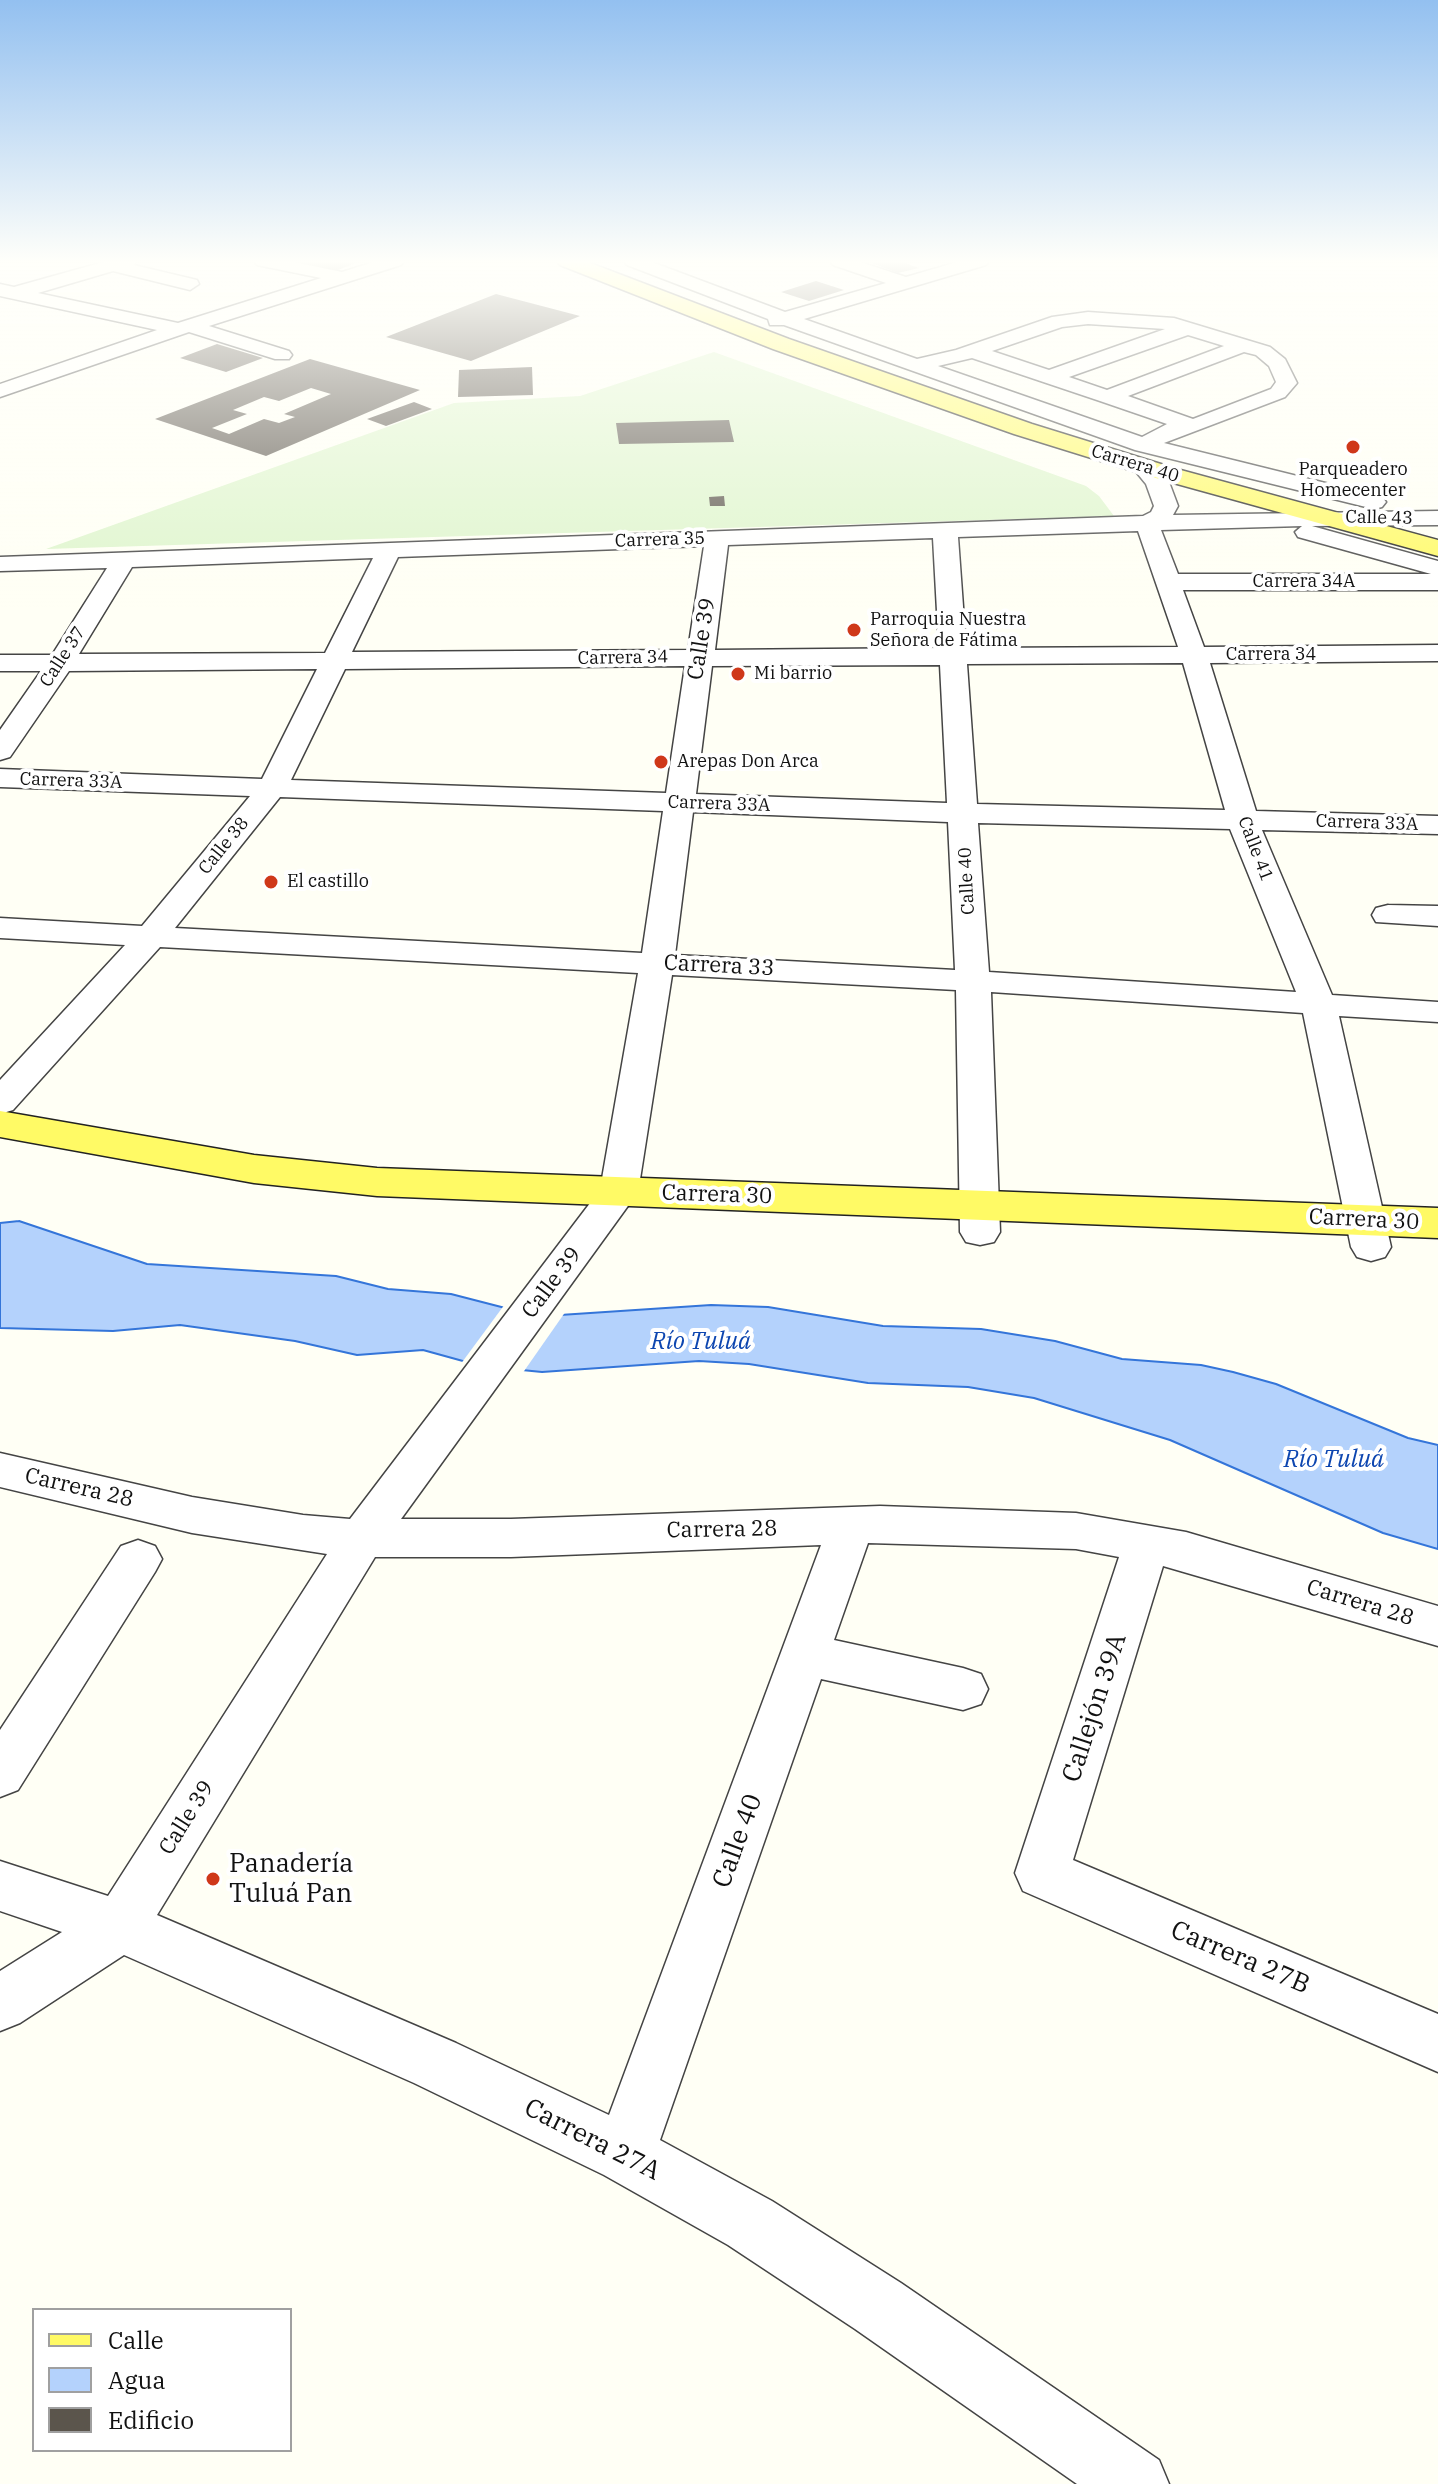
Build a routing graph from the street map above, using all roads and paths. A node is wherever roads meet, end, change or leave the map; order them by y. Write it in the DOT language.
graph roads {
  1 [pos="41,377"];
  2 [pos="875,377"];
  3 [pos="945,377"];
  4 [pos="1049,377"];
  5 [pos="1106,377"];
  6 [pos="1160,377"];
  7 [pos="1234,377"];
  8 [pos="1248,377"];
  9 [pos="1283,377"];
  10 [pos="1078,387"];
  11 [pos="0,391"];
  12 [pos="1107,397"];
  13 [pos="1136,407"];
  14 [pos="1164,416"];
  15 [pos="1194,426"];
  16 [pos="1148,453"];
  17 [pos="1321,517"];
  18 [pos="1438,518"];
  19 [pos="1261,519"];
  20 [pos="1406,519"];
  21 [pos="1147,523"];
  22 [pos="945,531"];
  23 [pos="717,538"];
  24 [pos="389,551"];
  25 [pos="124,560"];
  26 [pos="1434,563"];
  27 [pos="0,564"];
  28 [pos="1169,582"];
  29 [pos="1438,653"];
  30 [pos="952,654"];
  31 [pos="1194,655"];
  32 [pos="699,657"];
  33 [pos="337,661"];
  34 [pos="61,662"];
  35 [pos="0,663"];
  36 [pos="0,751"];
  37 [pos="0,778"];
  38 [pos="272,788"];
  39 [pos="678,802"];
  40 [pos="964,813"];
  41 [pos="1244,820"];
  42 [pos="1438,825"];
  43 [pos="1388,915"];
  44 [pos="1438,916"];
  45 [pos="0,928"];
  46 [pos="152,935"];
  47 [pos="657,963"];
  48 [pos="973,981"];
  49 [pos="1319,1005"];
  50 [pos="1438,1012"];
  51 [pos="0,1102"];
  52 [pos="0,1124"];
  53 [pos="0,1154"];
  54 [pos="610,1205"];
  55 [pos="980,1219"];
  56 [pos="1438,1223"];
  57 [pos="1367,1233"];
  58 [pos="1438,1250"];
  59 [pos="0,1470"];
  60 [pos="850,1528"];
  61 [pos="362,1538"];
  62 [pos="1147,1543"];
  63 [pos="138,1559"];
  64 [pos="1438,1626"];
  65 [pos="806,1655"];
  66 [pos="963,1689"];
  67 [pos="0,1774"];
  68 [pos="1042,1873"];
  69 [pos="0,1886"];
  70 [pos="120,1926"];
  71 [pos="0,2003"];
  72 [pos="1438,2043"];
  73 [pos="625,2154"];
  74 [pos="1135,2484"];
  1 -- 11 [label="street"];
  2 -- 16 [label="main road, Carrera 40"];
  3 -- 16 [label="street, Carrera 40"];
  4 -- 10 [label="street"];
  5 -- 10 [label="street"];
  6 -- 12 [label="street"];
  7 -- 13 [label="street"];
  8 -- 14 [label="street"];
  9 -- 15 [label="street"];
  10 -- 12 [label="street"];
  12 -- 13 [label="street"];
  13 -- 14 [label="street"];
  14 -- 15 [label="street"];
  15 -- 16 [label="street"];
  16 -- 17 [label="main road, Carrera 40"];
  16 -- 20 [label="street, Carrera 40"];
  16 -- 21 [label="street"];
  17 -- 19 [label="street, Carrera 35"];
  17 -- 20 [label="street, Calle 43"];
  17 -- 26 [label="main road, Carrera 40"];
  18 -- 20 [label="street, Calle 43"];
  19 -- 21 [label="street, Carrera 35"];
  19 -- 26 [label="street"];
  21 -- 22 [label="street, Carrera 35"];
  21 -- 28 [label="street, Calle 41"];
  22 -- 23 [label="street, Carrera 35"];
  22 -- 30 [label="street, Calle 40"];
  23 -- 24 [label="street, Carrera 35"];
  23 -- 32 [label="street, Calle 39"];
  24 -- 25 [label="street, Carrera 35"];
  24 -- 33 [label="street, Calle 38"];
  25 -- 27 [label="street, Carrera 35"];
  25 -- 34 [label="street, Calle 37"];
  26 -- 28 [label="street, Carrera 34A"];
  28 -- 31 [label="street, Calle 41"];
  29 -- 31 [label="street, Carrera 34"];
  30 -- 31 [label="street, Carrera 34"];
  30 -- 32 [label="street, Carrera 34"];
  30 -- 40 [label="street, Calle 40"];
  31 -- 41 [label="street, Calle 41"];
  32 -- 33 [label="street, Carrera 34"];
  32 -- 39 [label="street, Calle 39"];
  33 -- 34 [label="street, Carrera 34"];
  33 -- 38 [label="street, Calle 38"];
  34 -- 35 [label="street, Carrera 34"];
  34 -- 36 [label="street, Calle 37"];
  37 -- 38 [label="street, Carrera 33A"];
  38 -- 39 [label="street, Carrera 33A"];
  38 -- 46 [label="street, Calle 38"];
  39 -- 40 [label="street, Carrera 33A"];
  39 -- 47 [label="street, Calle 39"];
  40 -- 41 [label="street, Carrera 33A"];
  40 -- 48 [label="street, Calle 40"];
  41 -- 42 [label="street, Carrera 33A"];
  41 -- 49 [label="street, Calle 41"];
  43 -- 44 [label="street"];
  45 -- 46 [label="street, Carrera 33"];
  46 -- 47 [label="street, Carrera 33"];
  46 -- 51 [label="street, Calle 38"];
  47 -- 48 [label="street, Carrera 33"];
  47 -- 54 [label="street, Calle 39"];
  48 -- 49 [label="street, Carrera 33"];
  48 -- 55 [label="street, Calle 40"];
  49 -- 50 [label="street, Carrera 33"];
  49 -- 57 [label="street, Calle 41"];
  52 -- 54 [label="main road, Carrera 30"];
  53 -- 54 [label="main road, Carrera 30"];
  54 -- 55 [label="main road, Carrera 30"];
  54 -- 61 [label="street, Calle 39"];
  55 -- 57 [label="main road, Carrera 30"];
  56 -- 57 [label="main road, Carrera 30"];
  57 -- 58 [label="main road, Carrera 30"];
  59 -- 61 [label="street, Carrera 28"];
  60 -- 61 [label="street, Carrera 28"];
  60 -- 62 [label="street, Carrera 28"];
  60 -- 65 [label="street, Calle 40"];
  61 -- 70 [label="street, Calle 39"];
  62 -- 64 [label="street, Carrera 28"];
  62 -- 68 [label="street, Callejón 39A"];
  63 -- 67 [label="street"];
  65 -- 66 [label="street"];
  65 -- 73 [label="street, Calle 40"];
  68 -- 72 [label="street, Carrera 27B"];
  69 -- 70 [label="street, Carrera 27A"];
  70 -- 71 [label="street"];
  70 -- 73 [label="street, Carrera 27A"];
  73 -- 74 [label="street, Carrera 27A"];
}
